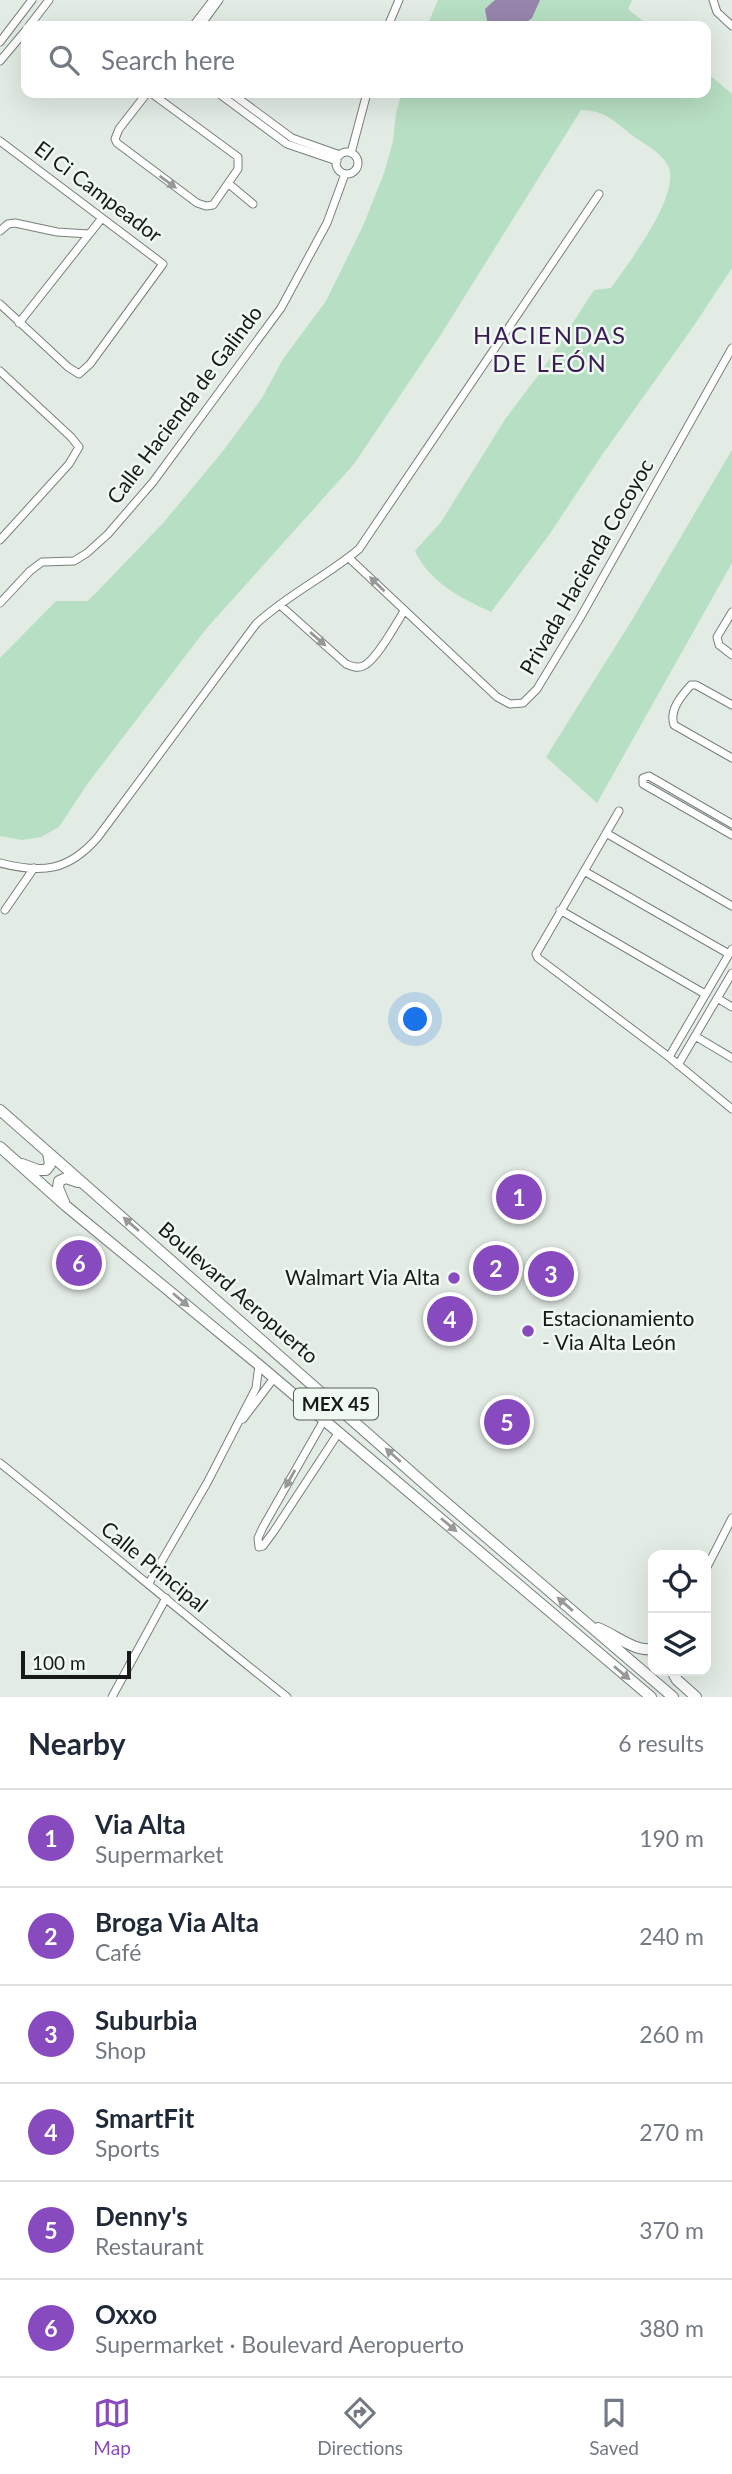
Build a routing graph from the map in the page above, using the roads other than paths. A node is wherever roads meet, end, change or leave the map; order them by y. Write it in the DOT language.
graph roads {
  1 [pos="32,0"];
  2 [pos="49,0"];
  3 [pos="213,0"];
  4 [pos="219,0"];
  5 [pos="399,0"];
  6 [pos="713,0"];
  7 [pos="33,21"];
  8 [pos="197,21"];
  9 [pos="204,21"];
  10 [pos="390,21"];
  11 [pos="732,26"];
  12 [pos="21,36"];
  13 [pos="0,42"];
  14 [pos="0,61"];
  15 [pos="145,98"];
  16 [pos="156,98"];
  17 [pos="234,98"];
  18 [pos="366,98"];
  19 [pos="0,141"];
  20 [pos="351,153"];
  21 [pos="338,158"];
  22 [pos="345,174"];
  23 [pos="229,184"];
  24 [pos="599,194"];
  25 [pos="253,204"];
  26 [pos="102,218"];
  27 [pos="0,231"];
  28 [pos="89,234"];
  29 [pos="0,304"];
  30 [pos="19,323"];
  31 [pos="732,348"];
  32 [pos="0,370"];
  33 [pos="0,540"];
  34 [pos="349,558"];
  35 [pos="0,603"];
  36 [pos="280,605"];
  37 [pos="404,611"];
  38 [pos="732,612"];
  39 [pos="732,655"];
  40 [pos="732,705"];
  41 [pos="732,758"];
  42 [pos="619,811"];
  43 [pos="732,824"];
  44 [pos="606,833"];
  45 [pos="732,835"];
  46 [pos="0,865"];
  47 [pos="36,870"];
  48 [pos="584,871"];
  49 [pos="732,906"];
  50 [pos="5,909"];
  51 [pos="560,910"];
  52 [pos="731,952"];
  53 [pos="732,972"];
  54 [pos="705,994"];
  55 [pos="717,998"];
  56 [pos="732,1007"];
  57 [pos="695,1036"];
  58 [pos="669,1057"];
  59 [pos="732,1058"];
  60 [pos="678,1065"];
  61 [pos="732,1109"];
  62 [pos="0,1110"];
  63 [pos="0,1147"];
  64 [pos="48,1152"];
  65 [pos="16,1162"];
  66 [pos="93,1190"];
  67 [pos="66,1206"];
  68 [pos="258,1365"];
  69 [pos="274,1378"];
  70 [pos="324,1420"];
  71 [pos="233,1430"];
  72 [pos="339,1432"];
  73 [pos="0,1462"];
  74 [pos="732,1520"];
  75 [pos="711,1560"];
  76 [pos="149,1583"];
  77 [pos="166,1598"];
  78 [pos="589,1625"];
  79 [pos="648,1649"];
  80 [pos="675,1676"];
  81 [pos="112,1697"];
  82 [pos="287,1697"];
  83 [pos="651,1697"];
  84 [pos="673,1697"];
  85 [pos="696,1697"];
  1 -- 13 [label="street"];
  2 -- 7 [label="street"];
  3 -- 8 [label="street"];
  4 -- 9 [label="street"];
  5 -- 10 [label="street"];
  6 -- 11 [label="street"];
  12 -- 14 [label="street"];
  15 -- 23 [label="street, one-way"];
  16 -- 23 [label="street"];
  17 -- 21 [label="street"];
  18 -- 20 [label="street"];
  19 -- 26 [label="street, El Ci Campeador"];
  20 -- 21 [label="street"];
  20 -- 22 [label="street"];
  21 -- 22 [label="street"];
  22 -- 35 [label="street, Calle Hacienda de Galindo"];
  23 -- 25 [label="street"];
  24 -- 34 [label="street"];
  26 -- 28 [label="street"];
  26 -- 30 [label="street, El Ci Campeador"];
  27 -- 28 [label="street"];
  28 -- 30 [label="street"];
  29 -- 30 [label="street"];
  31 -- 37 [label="street, Privada Hacienda Cocoyoc"];
  32 -- 33 [label="street"];
  34 -- 36 [label="street"];
  37 -- 34 [label="street, one-way"];
  36 -- 37 [label="street, one-way"];
  36 -- 47 [label="street"];
  38 -- 39 [label="street"];
  40 -- 41 [label="street"];
  42 -- 44 [label="street"];
  43 -- 45 [label="street"];
  44 -- 48 [label="street"];
  44 -- 49 [label="street"];
  46 -- 47 [label="street"];
  47 -- 50 [label="street"];
  48 -- 51 [label="street"];
  48 -- 52 [label="street"];
  51 -- 54 [label="street"];
  51 -- 58 [label="street"];
  52 -- 54 [label="street"];
  53 -- 55 [label="street"];
  54 -- 58 [label="street"];
  55 -- 56 [label="street"];
  55 -- 57 [label="street"];
  57 -- 59 [label="street"];
  57 -- 60 [label="street"];
  58 -- 60 [label="street"];
  60 -- 61 [label="street"];
  62 -- 64 [label="highway, Boulevard Aeropuerto / MEX 45"];
  63 -- 65 [label="highway, Boulevard Aeropuerto / MEX 45"];
  64 -- 65 [label="highway"];
  64 -- 66 [label="highway, Boulevard Aeropuerto / MEX 45"];
  65 -- 67 [label="highway, Boulevard Aeropuerto / MEX 45"];
  66 -- 67 [label="highway"];
  78 -- 66 [label="highway, Boulevard Aeropuerto / MEX 45, one-way"];
  67 -- 68 [label="highway, Boulevard Aeropuerto / MEX 45, one-way"];
  68 -- 69 [label="highway, Boulevard Aeropuerto / MEX 45"];
  68 -- 71 [label="street"];
  69 -- 70 [label="highway, Boulevard Aeropuerto / MEX 45"];
  69 -- 71 [label="street"];
  70 -- 72 [label="highway, Boulevard Aeropuerto / MEX 45"];
  70 -- 72 [label="street, one-way"];
  71 -- 76 [label="street"];
  72 -- 83 [label="highway, Boulevard Aeropuerto / MEX 45, one-way"];
  73 -- 76 [label="street, Calle Principal"];
  74 -- 75 [label="street"];
  76 -- 77 [label="street, Calle Principal"];
  77 -- 81 [label="street"];
  77 -- 82 [label="street, Calle Principal"];
  78 -- 79 [label="highway"];
  78 -- 84 [label="highway, Boulevard Aeropuerto / MEX 45"];
  80 -- 85 [label="highway"];
}
